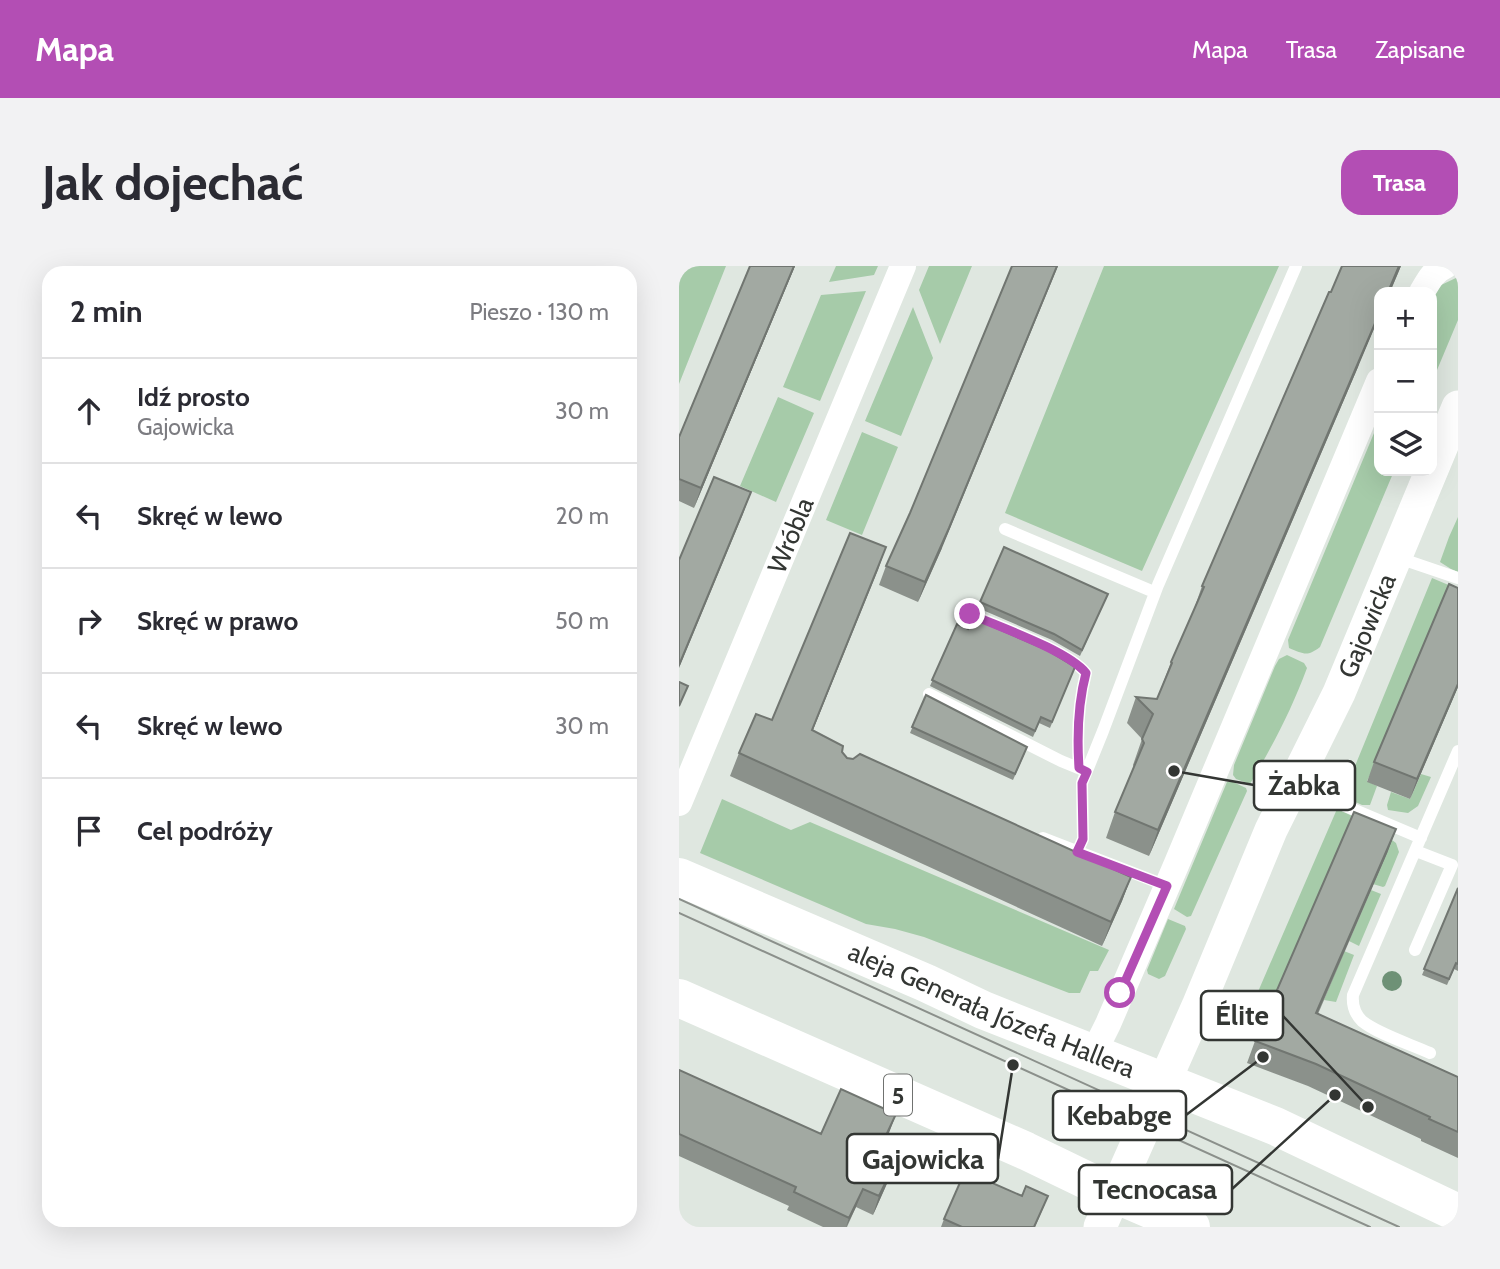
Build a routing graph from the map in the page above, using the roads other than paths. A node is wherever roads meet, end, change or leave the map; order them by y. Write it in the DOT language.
graph roads {
  1 [pos="903,266"];
  2 [pos="1296,266"];
  3 [pos="1445,266"];
  4 [pos="1425,287"];
  5 [pos="1374,393"];
  6 [pos="1458,407"];
  7 [pos="1005,529"];
  8 [pos="1396,557"];
  9 [pos="1458,578"];
  10 [pos="1154,592"];
  11 [pos="970,614"];
  12 [pos="929,694"];
  13 [pos="1458,751"];
  14 [pos="1083,770"];
  15 [pos="1293,787"];
  16 [pos="679,803"];
  17 [pos="1029,832"];
  18 [pos="1418,845"];
  19 [pos="1077,852"];
  20 [pos="679,877"];
  21 [pos="1167,886"];
  22 [pos="1415,950"];
  23 [pos="679,998"];
  24 [pos="1430,1053"];
  25 [pos="1093,1054"];
  26 [pos="1163,1083"];
  27 [pos="1108,1211"];
  28 [pos="1458,1213"];
  29 [pos="1191,1227"];
  1 -- 16 [label="street, Wróbla"];
  2 -- 10 [label="lane"];
  3 -- 4 [label="street"];
  5 -- 21 [label="street"];
  6 -- 8 [label="street, Gajowicka"];
  7 -- 10 [label="lane"];
  8 -- 9 [label="lane"];
  8 -- 15 [label="street, Gajowicka"];
  10 -- 14 [label="lane"];
  11 -- 14 [label="lane"];
  12 -- 14 [label="lane"];
  13 -- 18 [label="lane"];
  14 -- 19 [label="lane"];
  15 -- 18 [label="lane"];
  15 -- 26 [label="street, Gajowicka"];
  17 -- 19 [label="lane"];
  18 -- 22 [label="lane"];
  18 -- 24 [label="lane"];
  19 -- 21 [label="lane"];
  20 -- 25 [label="main road, aleja Generała Józefa Hallera"];
  21 -- 25 [label="street"];
  23 -- 27 [label="main road, 5"];
  25 -- 26 [label="main road, aleja Generała Józefa Hallera"];
  26 -- 27 [label="street, Gajowicka"];
  26 -- 28 [label="main road, aleja Generała Józefa Hallera"];
  27 -- 29 [label="main road, 5"];
}
